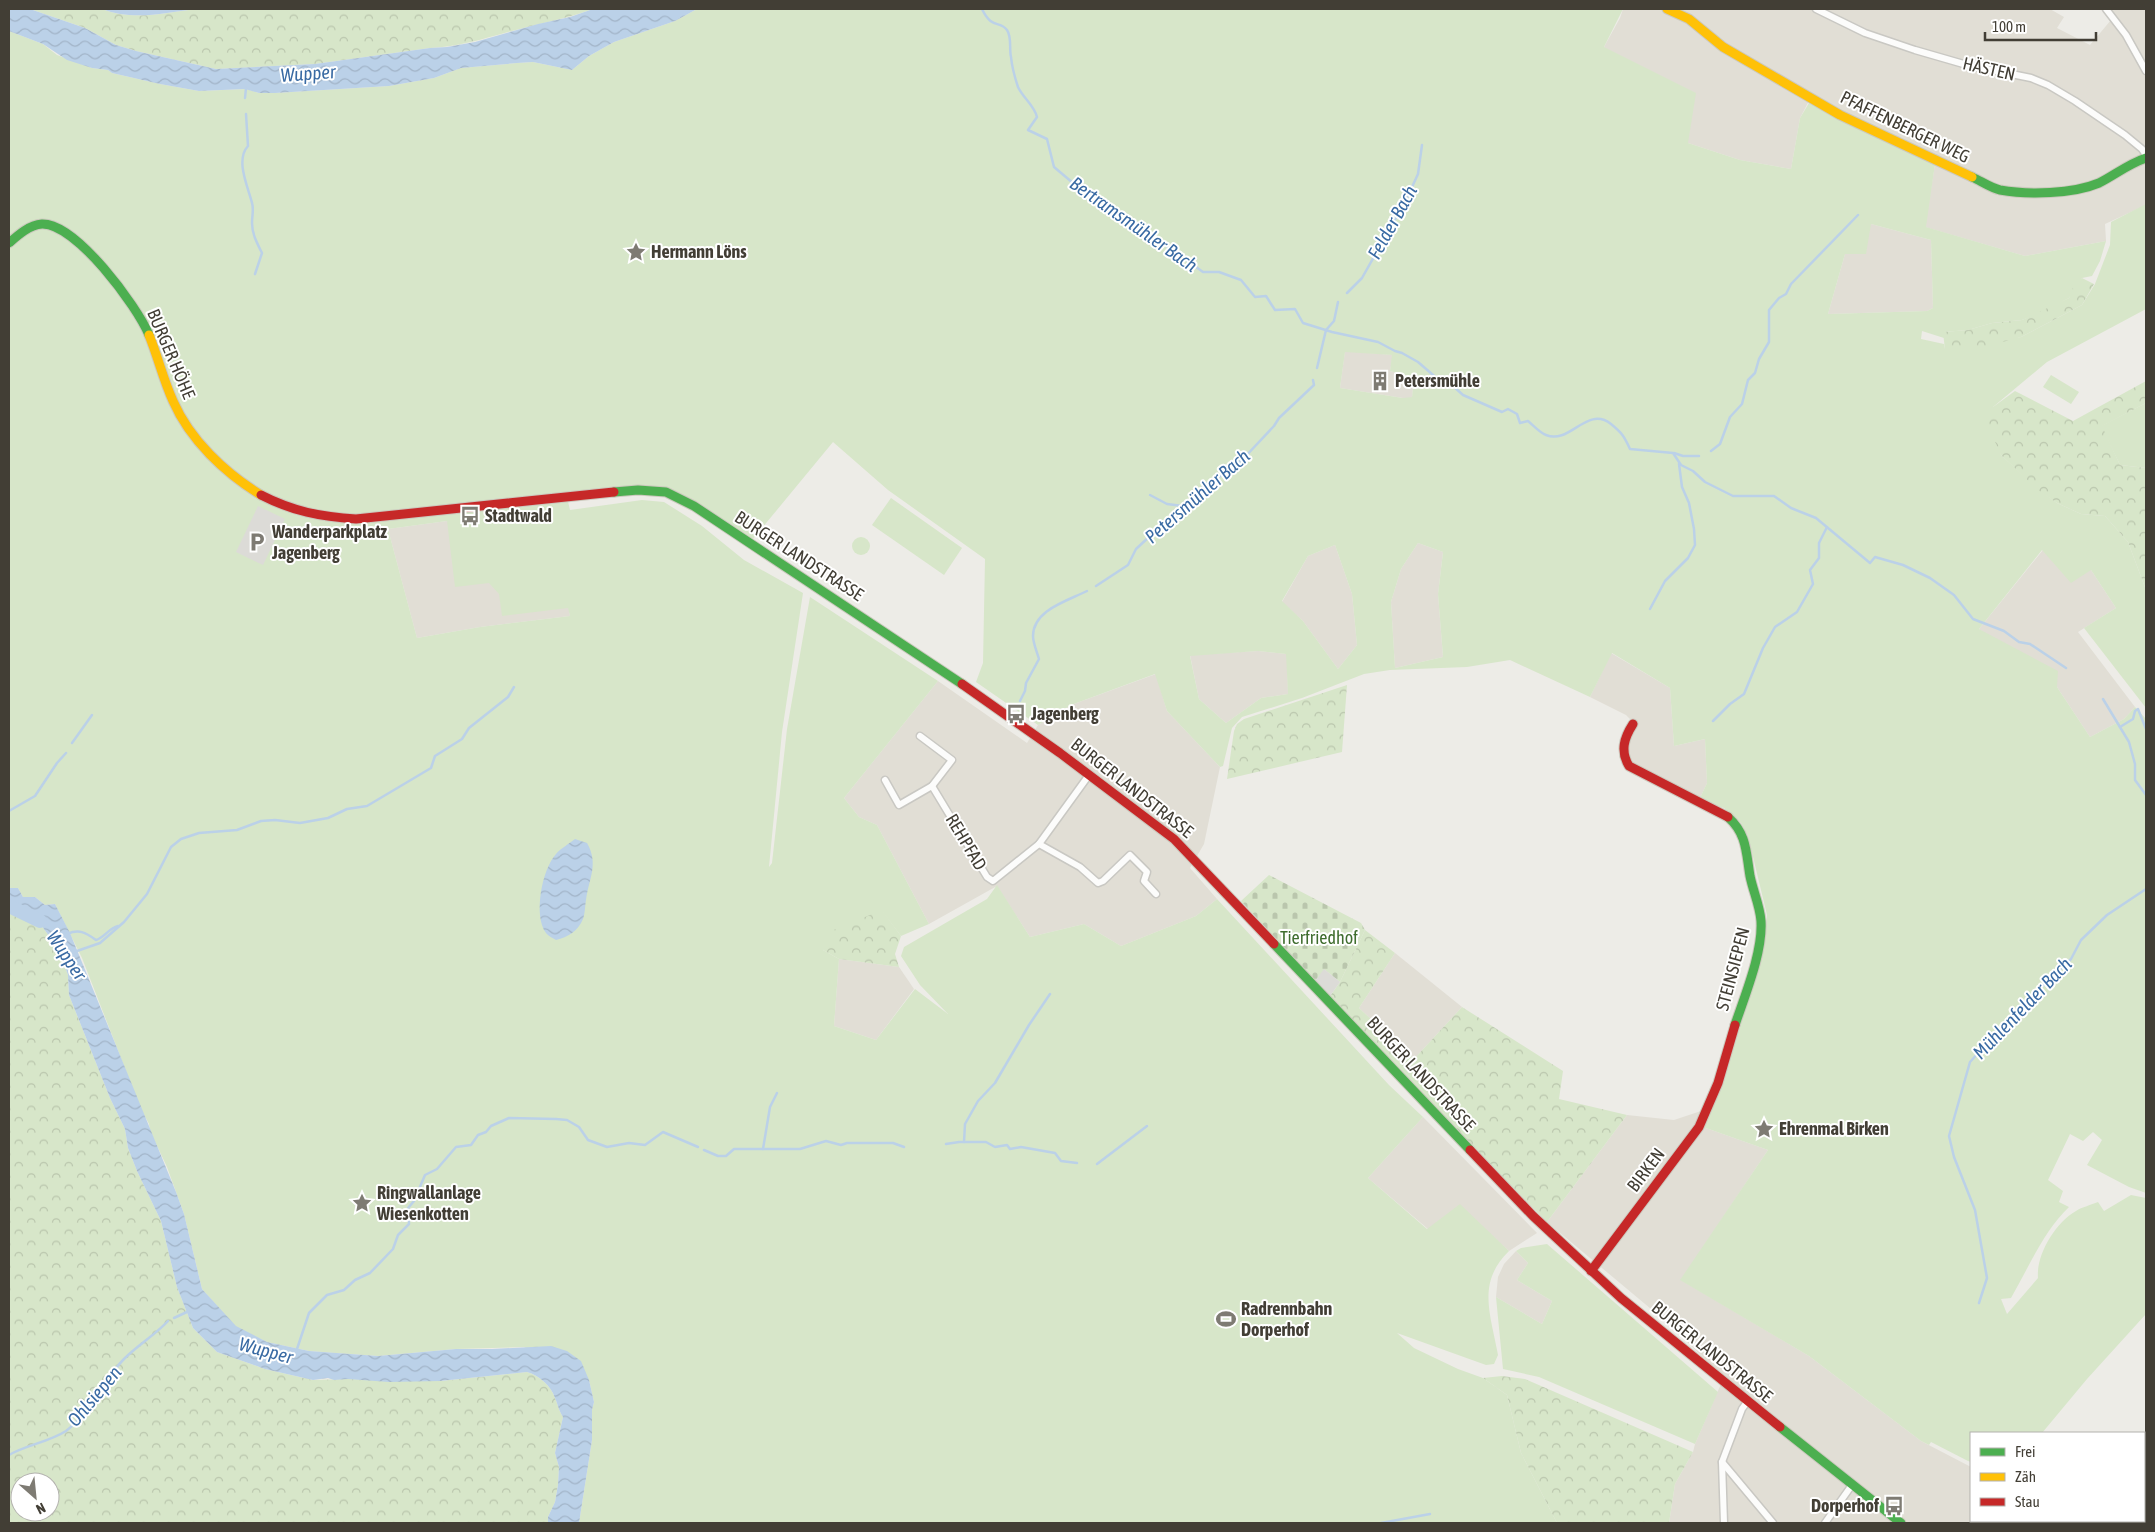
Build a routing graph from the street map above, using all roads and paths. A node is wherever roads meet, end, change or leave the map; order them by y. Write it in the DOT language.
graph roads {
  1 [pos="1667,9"];
  2 [pos="1816,9"];
  3 [pos="2106,9"];
  4 [pos="2112,9"];
  5 [pos="2114,18"];
  6 [pos="2146,71"];
  7 [pos="2146,157"];
  8 [pos="9,243"];
  9 [pos="276,504"];
  10 [pos="1633,724"];
  11 [pos="920,736"];
  12 [pos="1089,775"];
  13 [pos="885,780"];
  14 [pos="932,786"];
  15 [pos="1038,844"];
  16 [pos="1156,894"];
  17 [pos="1718,1082"];
  18 [pos="1590,1272"];
  19 [pos="1747,1402"];
  20 [pos="1722,1462"];
  21 [pos="1852,1485"];
  22 [pos="1724,1523"];
  23 [pos="1773,1523"];
  24 [pos="1826,1523"];
  25 [pos="1901,1523"];
  1 -- 7 [label="main road, PFAFFENBERGER WEG"];
  2 -- 7 [label="street, HÄSTEN"];
  3 -- 5 [label="street"];
  4 -- 5 [label="street"];
  5 -- 6 [label="street"];
  8 -- 9 [label="main road, BURGER HÖHE"];
  9 -- 12 [label="main road, BURGER LANDSTRASSE"];
  10 -- 17 [label="main road, STEINSIEPEN"];
  11 -- 14 [label="street"];
  12 -- 15 [label="street, REHPFAD"];
  12 -- 18 [label="main road, BURGER LANDSTRASSE"];
  13 -- 14 [label="street"];
  14 -- 15 [label="street, REHPFAD"];
  15 -- 16 [label="street"];
  17 -- 18 [label="main road, BIRKEN"];
  18 -- 19 [label="main road, BURGER LANDSTRASSE"];
  19 -- 20 [label="street"];
  19 -- 21 [label="main road, BURGER LANDSTRASSE"];
  20 -- 22 [label="street"];
  20 -- 23 [label="street"];
  21 -- 24 [label="street"];
  21 -- 25 [label="main road, BURGER LANDSTRASSE"];
}
